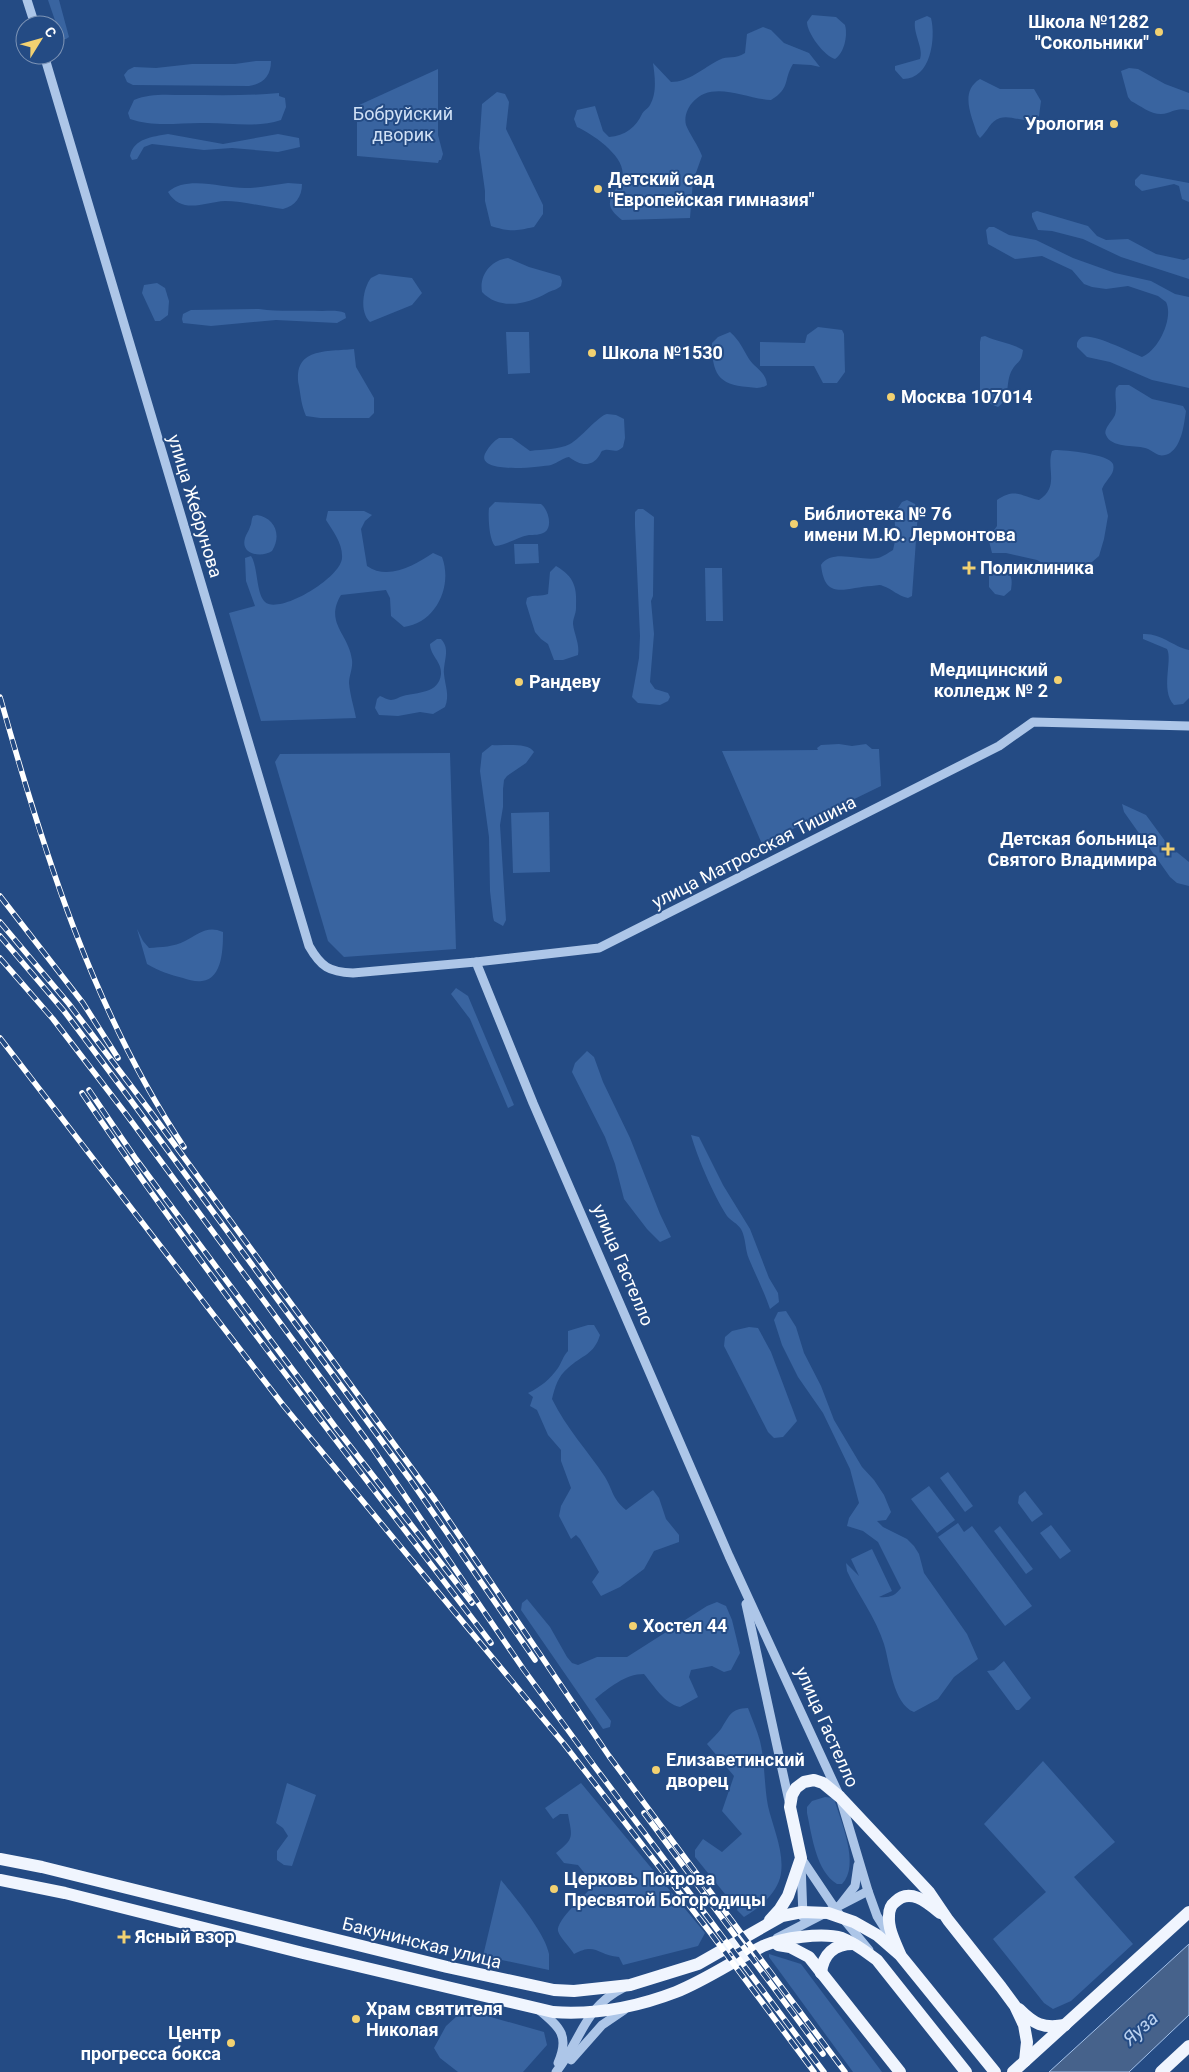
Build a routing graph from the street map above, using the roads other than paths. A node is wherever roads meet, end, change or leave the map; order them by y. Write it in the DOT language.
graph roads {
  1 [pos="27,0"];
  2 [pos="32,15"];
  3 [pos="47,65"];
  4 [pos="1189,726"];
  5 [pos="476,962"];
  6 [pos="321,963"];
  7 [pos="740,1582"];
  8 [pos="840,1797"];
  9 [pos="790,1806"];
  10 [pos="801,1858"];
  11 [pos="858,1858"];
  12 [pos="0,1859"];
  13 [pos="0,1880"];
  14 [pos="868,1891"];
  15 [pos="802,1912"];
  16 [pos="1189,1912"];
  17 [pos="835,1913"];
  18 [pos="948,1920"];
  19 [pos="767,1923"];
  20 [pos="802,1932"];
  21 [pos="854,1944"];
  22 [pos="765,1945"];
  23 [pos="900,1955"];
  24 [pos="809,1957"];
  25 [pos="877,1960"];
  26 [pos="821,1973"];
  27 [pos="630,1985"];
  28 [pos="634,2006"];
  29 [pos="1015,2006"];
  30 [pos="535,2007"];
  31 [pos="592,2012"];
  32 [pos="1065,2025"];
  33 [pos="1189,2046"];
  34 [pos="1024,2061"];
  35 [pos="556,2072"];
  36 [pos="900,2072"];
  37 [pos="966,2072"];
  38 [pos="995,2072"];
  39 [pos="1012,2072"];
  40 [pos="1161,2072"];
  1 -- 2 [label="street"];
  3 -- 6 [label="street, улица Жебрунова"];
  4 -- 5 [label="street, улица Матросская Тишина"];
  5 -- 6 [label="street, улица Матросская Тишина"];
  5 -- 7 [label="street, улица Гастелло"];
  7 -- 8 [label="street, улица Гастелло"];
  7 -- 9 [label="street, улица Гастелло"];
  8 -- 9 [label="main road"];
  8 -- 11 [label="street, улица Гастелло"];
  8 -- 18 [label="main road"];
  9 -- 10 [label="main road, улица Гастелло"];
  10 -- 15 [label="street"];
  10 -- 17 [label="street, улица Гастелло"];
  10 -- 19 [label="main road"];
  11 -- 14 [label="street, улица Гастелло"];
  11 -- 17 [label="street"];
  12 -- 27 [label="main road, Бакунинская улица"];
  13 -- 30 [label="main road, Бакунинская улица"];
  14 -- 17 [label="street, Бакунинская улица"];
  14 -- 23 [label="street, улица Гастелло"];
  15 -- 17 [label="main road, Бакунинская улица"];
  15 -- 19 [label="main road, Бакунинская улица"];
  15 -- 20 [label="street"];
  16 -- 32 [label="main road"];
  17 -- 20 [label="street, Бакунинская улица"];
  17 -- 23 [label="main road, Бакунинская улица"];
  17 -- 25 [label="street, улица Гастелло"];
  18 -- 23 [label="main road"];
  18 -- 29 [label="main road"];
  19 -- 27 [label="main road, Бакунинская улица"];
  20 -- 21 [label="main road, Бакунинская улица"];
  20 -- 22 [label="main road, Бакунинская улица"];
  20 -- 24 [label="street"];
  21 -- 25 [label="main road, Бакунинская улица"];
  21 -- 26 [label="main road"];
  22 -- 24 [label="main road"];
  22 -- 28 [label="main road, Бакунинская улица"];
  23 -- 38 [label="main road"];
  24 -- 26 [label="main road"];
  25 -- 37 [label="main road, Бакунинская улица"];
  26 -- 36 [label="main road"];
  27 -- 31 [label="street"];
  28 -- 31 [label="main road, Бакунинская улица"];
  28 -- 35 [label="street"];
  29 -- 32 [label="main road"];
  29 -- 34 [label="main road"];
  30 -- 31 [label="main road, Бакунинская улица"];
  30 -- 35 [label="street"];
  31 -- 35 [label="street"];
  32 -- 34 [label="main road"];
  33 -- 40 [label="main road"];
  34 -- 39 [label="main road"];
}
